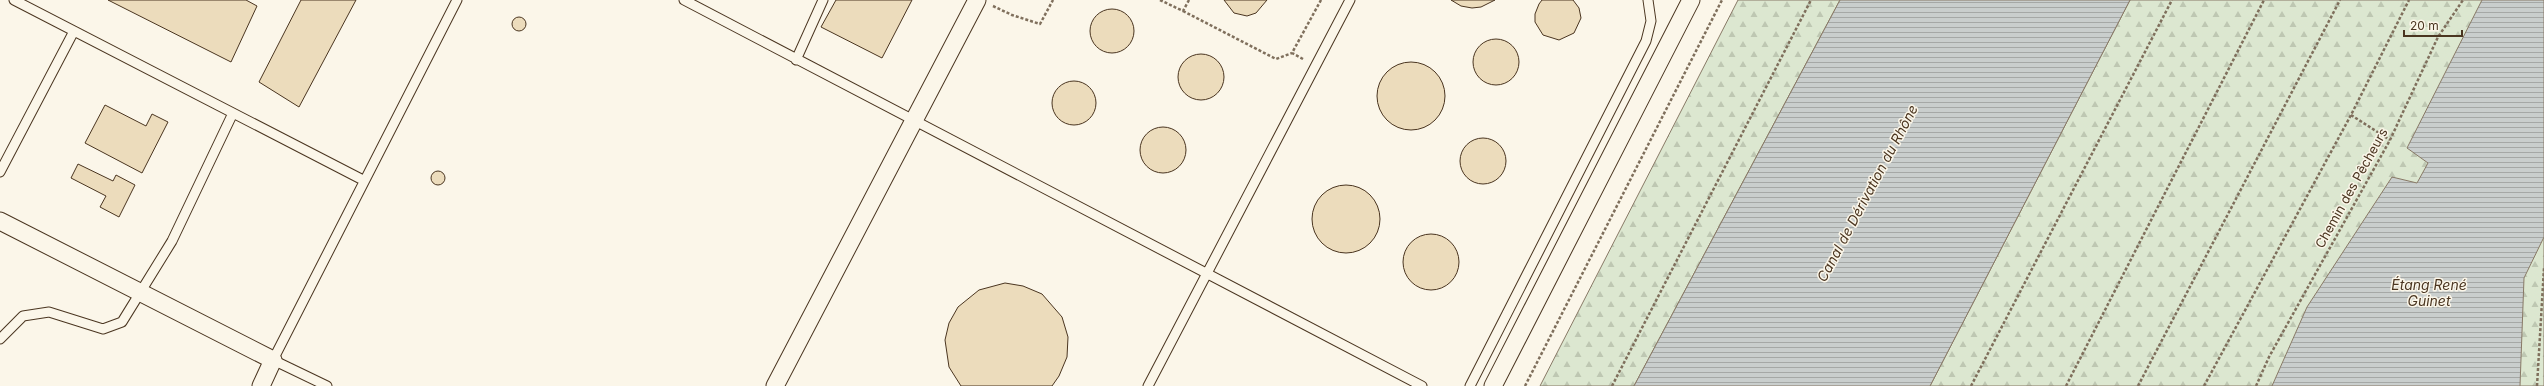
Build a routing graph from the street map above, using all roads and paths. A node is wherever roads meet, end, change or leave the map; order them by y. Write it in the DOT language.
graph roads {
  1 [pos="14,0"];
  2 [pos="456,0"];
  3 [pos="684,0"];
  4 [pos="823,0"];
  5 [pos="1053,0"];
  6 [pos="1160,0"];
  7 [pos="1189,0"];
  8 [pos="1321,0"];
  9 [pos="1350,0"];
  10 [pos="1648,0"];
  11 [pos="1691,0"];
  12 [pos="1722,0"];
  13 [pos="1811,0"];
  14 [pos="2172,0"];
  15 [pos="2264,0"];
  16 [pos="2340,0"];
  17 [pos="2409,0"];
  18 [pos="2463,0"];
  19 [pos="982,2"];
  20 [pos="1184,11"];
  21 [pos="74,31"];
  22 [pos="1292,53"];
  23 [pos="796,60"];
  24 [pos="1316,65"];
  25 [pos="233,113"];
  26 [pos="2350,115"];
  27 [pos="913,121"];
  28 [pos="2390,140"];
  29 [pos="0,172"];
  30 [pos="363,180"];
  31 [pos="0,221"];
  32 [pos="2544,268"];
  33 [pos="1206,275"];
  34 [pos="140,292"];
  35 [pos="0,339"];
  36 [pos="272,360"];
  37 [pos="261,386"];
  38 [pos="327,386"];
  39 [pos="775,386"];
  40 [pos="1148,386"];
  41 [pos="1422,386"];
  42 [pos="1470,386"];
  43 [pos="1493,386"];
  44 [pos="1525,386"];
  45 [pos="1612,386"];
  46 [pos="1971,386"];
  47 [pos="2066,386"];
  48 [pos="2138,386"];
  49 [pos="2204,386"];
  50 [pos="2256,386"];
  51 [pos="2537,386"];
  1 -- 21 [label="lane"];
  2 -- 30 [label="lane"];
  3 -- 23 [label="lane"];
  4 -- 23 [label="lane"];
  5 -- 19 [label="path"];
  6 -- 20 [label="path"];
  7 -- 20 [label="path"];
  8 -- 22 [label="path"];
  9 -- 24 [label="lane"];
  10 -- 42 [label="lane"];
  11 -- 43 [label="street"];
  12 -- 44 [label="path"];
  13 -- 45 [label="path"];
  14 -- 46 [label="path"];
  15 -- 47 [label="path"];
  16 -- 48 [label="path"];
  17 -- 26 [label="path"];
  18 -- 28 [label="path, Chemin des Pêcheurs"];
  19 -- 27 [label="street"];
  20 -- 22 [label="path"];
  21 -- 25 [label="lane"];
  21 -- 29 [label="lane"];
  22 -- 24 [label="path"];
  23 -- 27 [label="lane"];
  24 -- 33 [label="lane"];
  25 -- 30 [label="lane"];
  25 -- 34 [label="lane"];
  26 -- 28 [label="path"];
  26 -- 49 [label="path"];
  27 -- 33 [label="lane"];
  27 -- 39 [label="street"];
  28 -- 50 [label="path, Chemin des Pêcheurs"];
  30 -- 36 [label="lane"];
  31 -- 34 [label="street"];
  32 -- 51 [label="path"];
  33 -- 40 [label="lane"];
  33 -- 41 [label="lane"];
  34 -- 35 [label="lane"];
  34 -- 36 [label="street"];
  36 -- 37 [label="street"];
  36 -- 38 [label="lane"];
}
